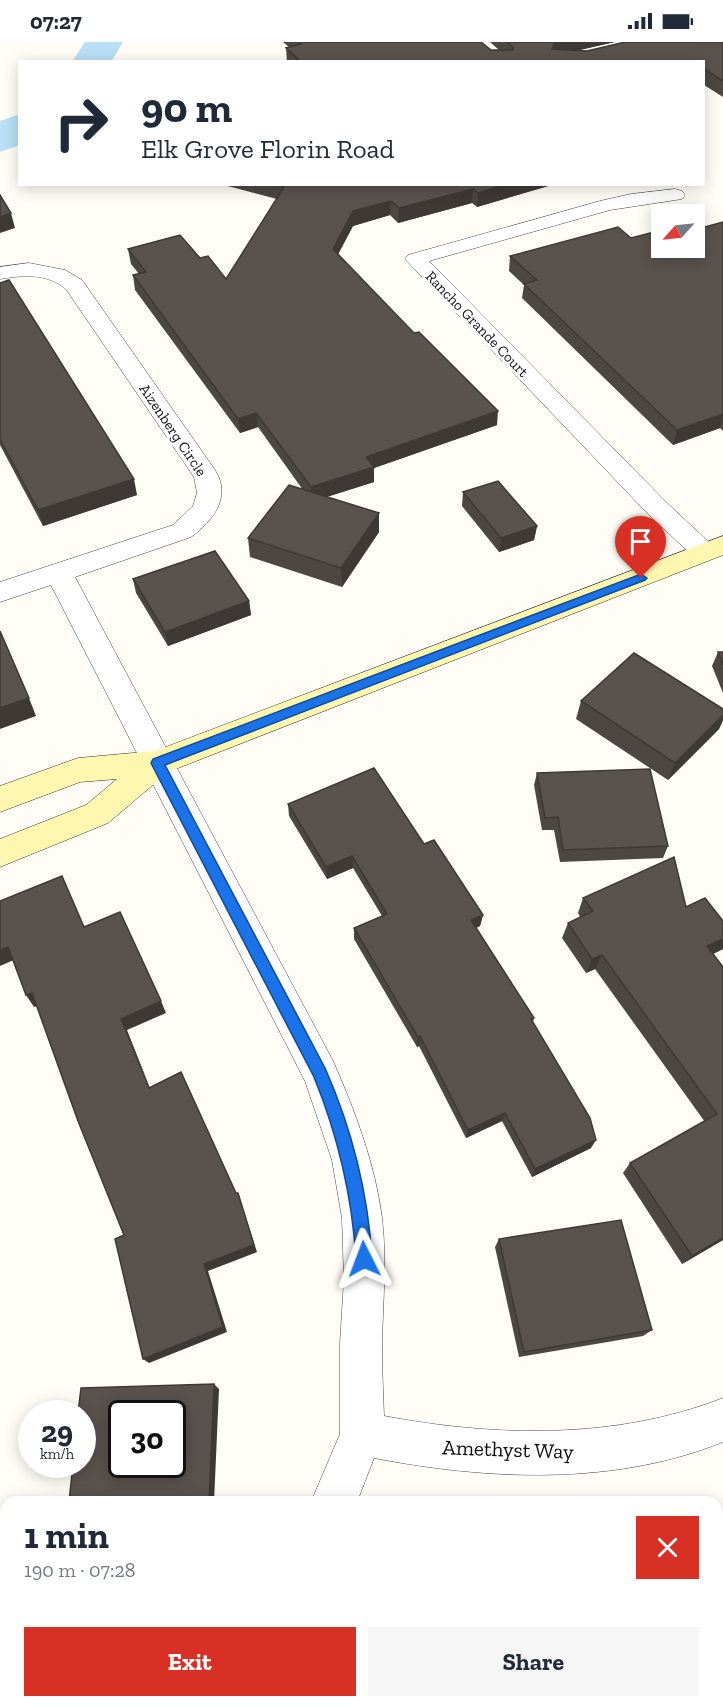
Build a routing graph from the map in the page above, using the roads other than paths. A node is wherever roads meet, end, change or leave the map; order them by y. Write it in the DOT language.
graph roads {
  1 [pos="675,195"];
  2 [pos="0,273"];
  3 [pos="714,549"];
  4 [pos="58,573"];
  5 [pos="0,592"];
  6 [pos="158,763"];
  7 [pos="0,799"];
  8 [pos="0,853"];
  9 [pos="723,1420"];
  10 [pos="362,1434"];
  11 [pos="336,1496"];
  1 -- 3 [label="street, Rancho Grande Court"];
  2 -- 4 [label="street, Aizenberg Circle"];
  3 -- 6 [label="main road"];
  4 -- 5 [label="street, Aizenberg Circle"];
  4 -- 6 [label="street"];
  6 -- 7 [label="main road"];
  6 -- 8 [label="main road"];
  6 -- 10 [label="street"];
  9 -- 10 [label="street, Amethyst Way"];
  10 -- 11 [label="street"];
}
